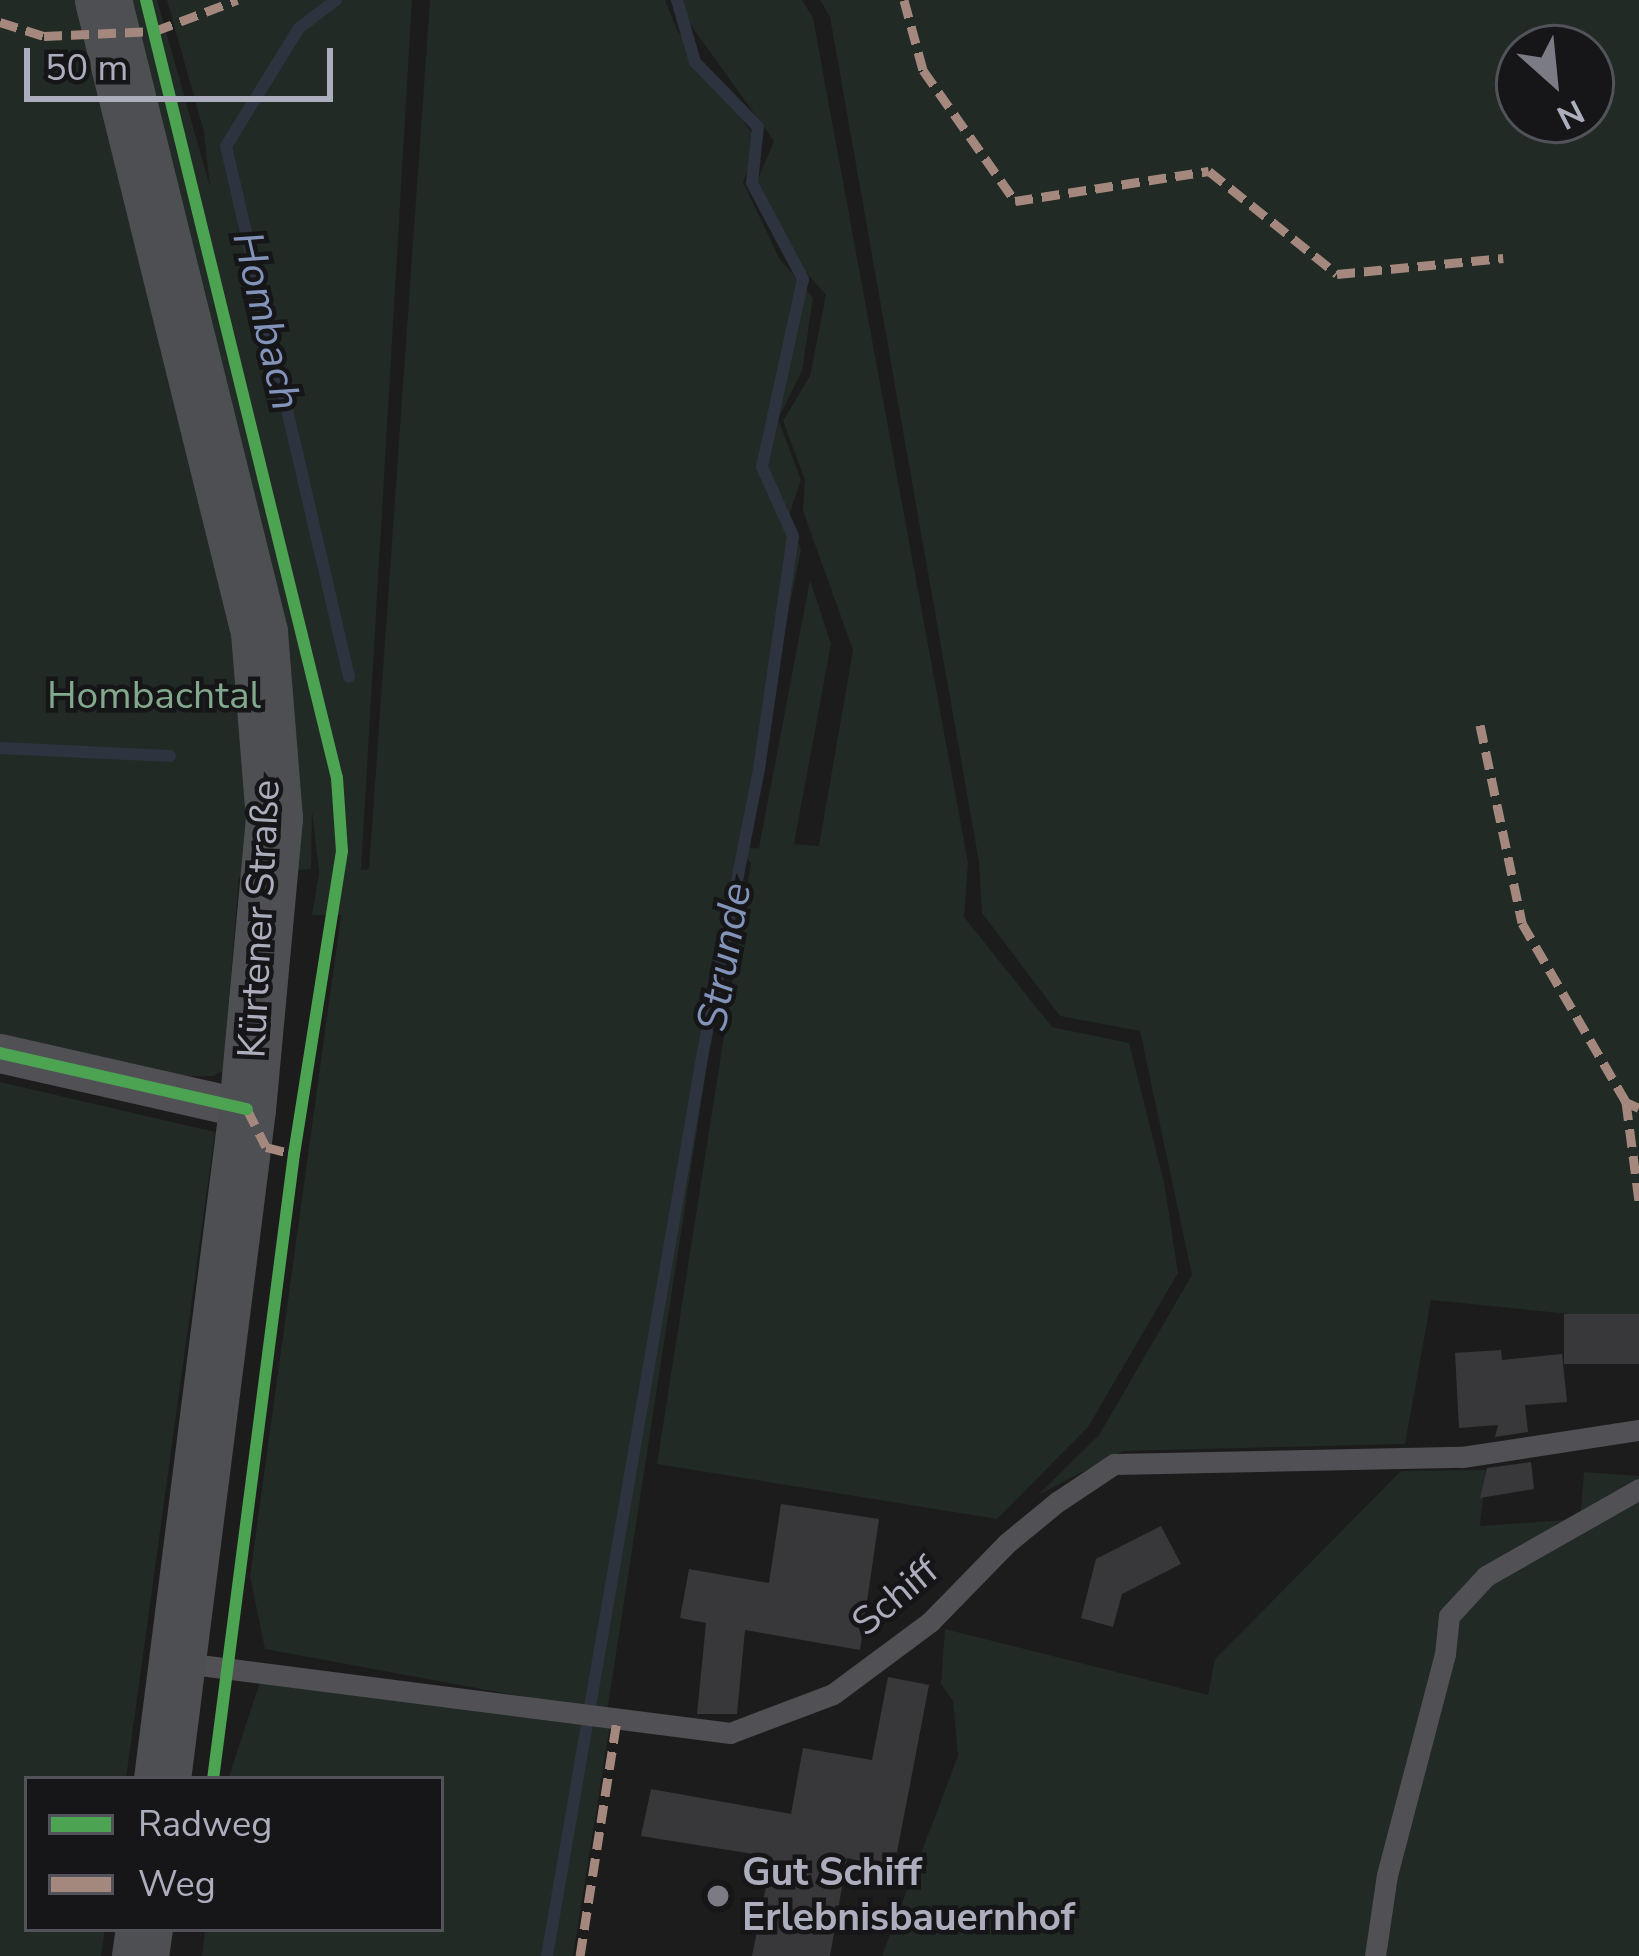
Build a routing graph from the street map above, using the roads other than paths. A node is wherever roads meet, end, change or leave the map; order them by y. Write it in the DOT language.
graph roads {
  1 [pos="103,0"];
  2 [pos="0,1053"];
  3 [pos="248,1109"];
  4 [pos="1639,1430"];
  5 [pos="1639,1489"];
  6 [pos="176,1662"];
  7 [pos="162,1776"];
  8 [pos="1375,1956"];
  1 -- 3 [label="main road, Kürtener Straße"];
  2 -- 3 [label="street"];
  3 -- 6 [label="main road, Kürtener Straße"];
  4 -- 6 [label="lane, Schiff"];
  5 -- 8 [label="lane"];
  6 -- 7 [label="main road, Kürtener Straße"];
}
